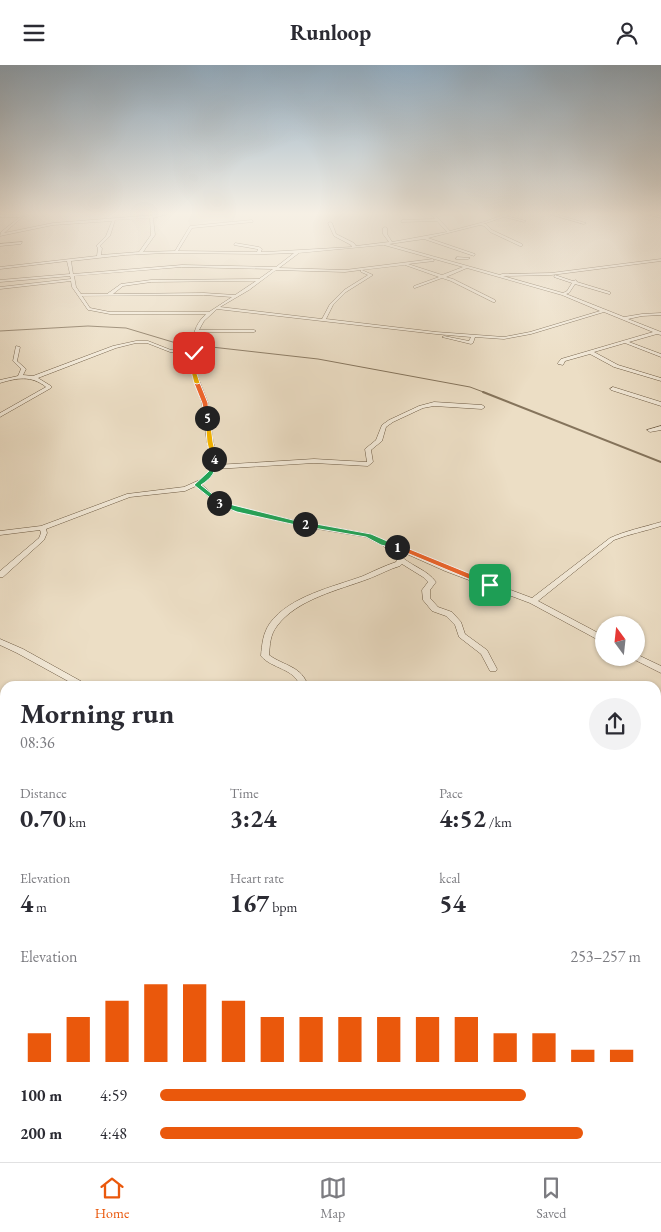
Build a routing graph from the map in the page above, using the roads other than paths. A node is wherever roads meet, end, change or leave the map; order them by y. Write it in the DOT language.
graph roads {
  1 [pos="30,265"];
  2 [pos="33,265"];
  3 [pos="70,265"];
  4 [pos="281,265"];
  5 [pos="396,265"];
  6 [pos="408,265"];
  7 [pos="456,265"];
  8 [pos="620,265"];
  9 [pos="0,267"];
  10 [pos="156,267"];
  11 [pos="228,267"];
  12 [pos="277,268"];
  13 [pos="465,268"];
  14 [pos="352,271"];
  15 [pos="551,274"];
  16 [pos="491,275"];
  17 [pos="440,276"];
  18 [pos="72,278"];
  19 [pos="32,279"];
  20 [pos="259,280"];
  21 [pos="0,281"];
  22 [pos="575,281"];
  23 [pos="415,287"];
  24 [pos="0,288"];
  25 [pos="610,293"];
  26 [pos="563,294"];
  27 [pos="80,295"];
  28 [pos="108,295"];
  29 [pos="235,296"];
  30 [pos="494,301"];
  31 [pos="216,308"];
  32 [pos="603,311"];
  33 [pos="210,313"];
  34 [pos="661,314"];
  35 [pos="623,319"];
  36 [pos="324,320"];
  37 [pos="198,331"];
  38 [pos="254,331"];
  39 [pos="659,334"];
  40 [pos="625,343"];
  41 [pos="18,347"];
  42 [pos="194,347"];
  43 [pos="590,352"];
  44 [pos="661,356"];
  45 [pos="561,364"];
  46 [pos="20,376"];
  47 [pos="35,377"];
  48 [pos="661,380"];
  49 [pos="0,382"];
  50 [pos="613,389"];
  51 [pos="661,404"];
  52 [pos="482,407"];
  53 [pos="0,415"];
  54 [pos="661,428"];
  55 [pos="650,430"];
  56 [pos="213,467"];
  57 [pos="197,485"];
  58 [pos="661,524"];
  59 [pos="42,528"];
  60 [pos="0,533"];
  61 [pos="384,543"];
  62 [pos="401,560"];
  63 [pos="0,575"];
  64 [pos="533,601"];
  65 [pos="595,635"];
  66 [pos="0,642"];
  67 [pos="645,662"];
  68 [pos="493,669"];
  69 [pos="661,670"];
  70 [pos="74,681"];
  71 [pos="304,681"];
  1 -- 9 [label="street"];
  2 -- 19 [label="street"];
  3 -- 18 [label="street"];
  4 -- 12 [label="street"];
  5 -- 14 [label="street"];
  6 -- 17 [label="street"];
  7 -- 13 [label="street"];
  8 -- 15 [label="street"];
  10 -- 11 [label="street"];
  10 -- 18 [label="street"];
  11 -- 12 [label="street"];
  12 -- 14 [label="street"];
  12 -- 20 [label="street"];
  13 -- 16 [label="street"];
  13 -- 17 [label="street"];
  14 -- 36 [label="street"];
  15 -- 16 [label="street"];
  15 -- 22 [label="street"];
  16 -- 26 [label="street"];
  17 -- 23 [label="street"];
  17 -- 30 [label="street"];
  18 -- 19 [label="street"];
  18 -- 24 [label="street"];
  18 -- 27 [label="street"];
  19 -- 21 [label="street"];
  20 -- 28 [label="street"];
  20 -- 29 [label="street"];
  22 -- 25 [label="street"];
  22 -- 26 [label="street"];
  26 -- 32 [label="street"];
  27 -- 28 [label="street"];
  27 -- 33 [label="street"];
  28 -- 29 [label="street"];
  29 -- 31 [label="street"];
  31 -- 33 [label="street"];
  31 -- 36 [label="street"];
  32 -- 35 [label="street"];
  32 -- 36 [label="street"];
  33 -- 37 [label="street"];
  34 -- 35 [label="street"];
  35 -- 39 [label="street"];
  37 -- 38 [label="street"];
  37 -- 42 [label="street"];
  39 -- 40 [label="street"];
  40 -- 43 [label="street"];
  40 -- 44 [label="street"];
  41 -- 46 [label="street"];
  42 -- 47 [label="street"];
  42 -- 56 [label="street"];
  43 -- 45 [label="street"];
  43 -- 48 [label="street"];
  46 -- 47 [label="street"];
  46 -- 49 [label="street"];
  47 -- 53 [label="street"];
  50 -- 51 [label="street"];
  52 -- 56 [label="street"];
  54 -- 55 [label="street"];
  56 -- 57 [label="street"];
  57 -- 59 [label="street"];
  57 -- 61 [label="street"];
  58 -- 64 [label="street"];
  59 -- 60 [label="street"];
  59 -- 63 [label="street"];
  61 -- 62 [label="street"];
  61 -- 64 [label="street"];
  62 -- 68 [label="street"];
  62 -- 71 [label="street"];
  64 -- 65 [label="street"];
  66 -- 70 [label="street"];
  67 -- 69 [label="street"];
}
